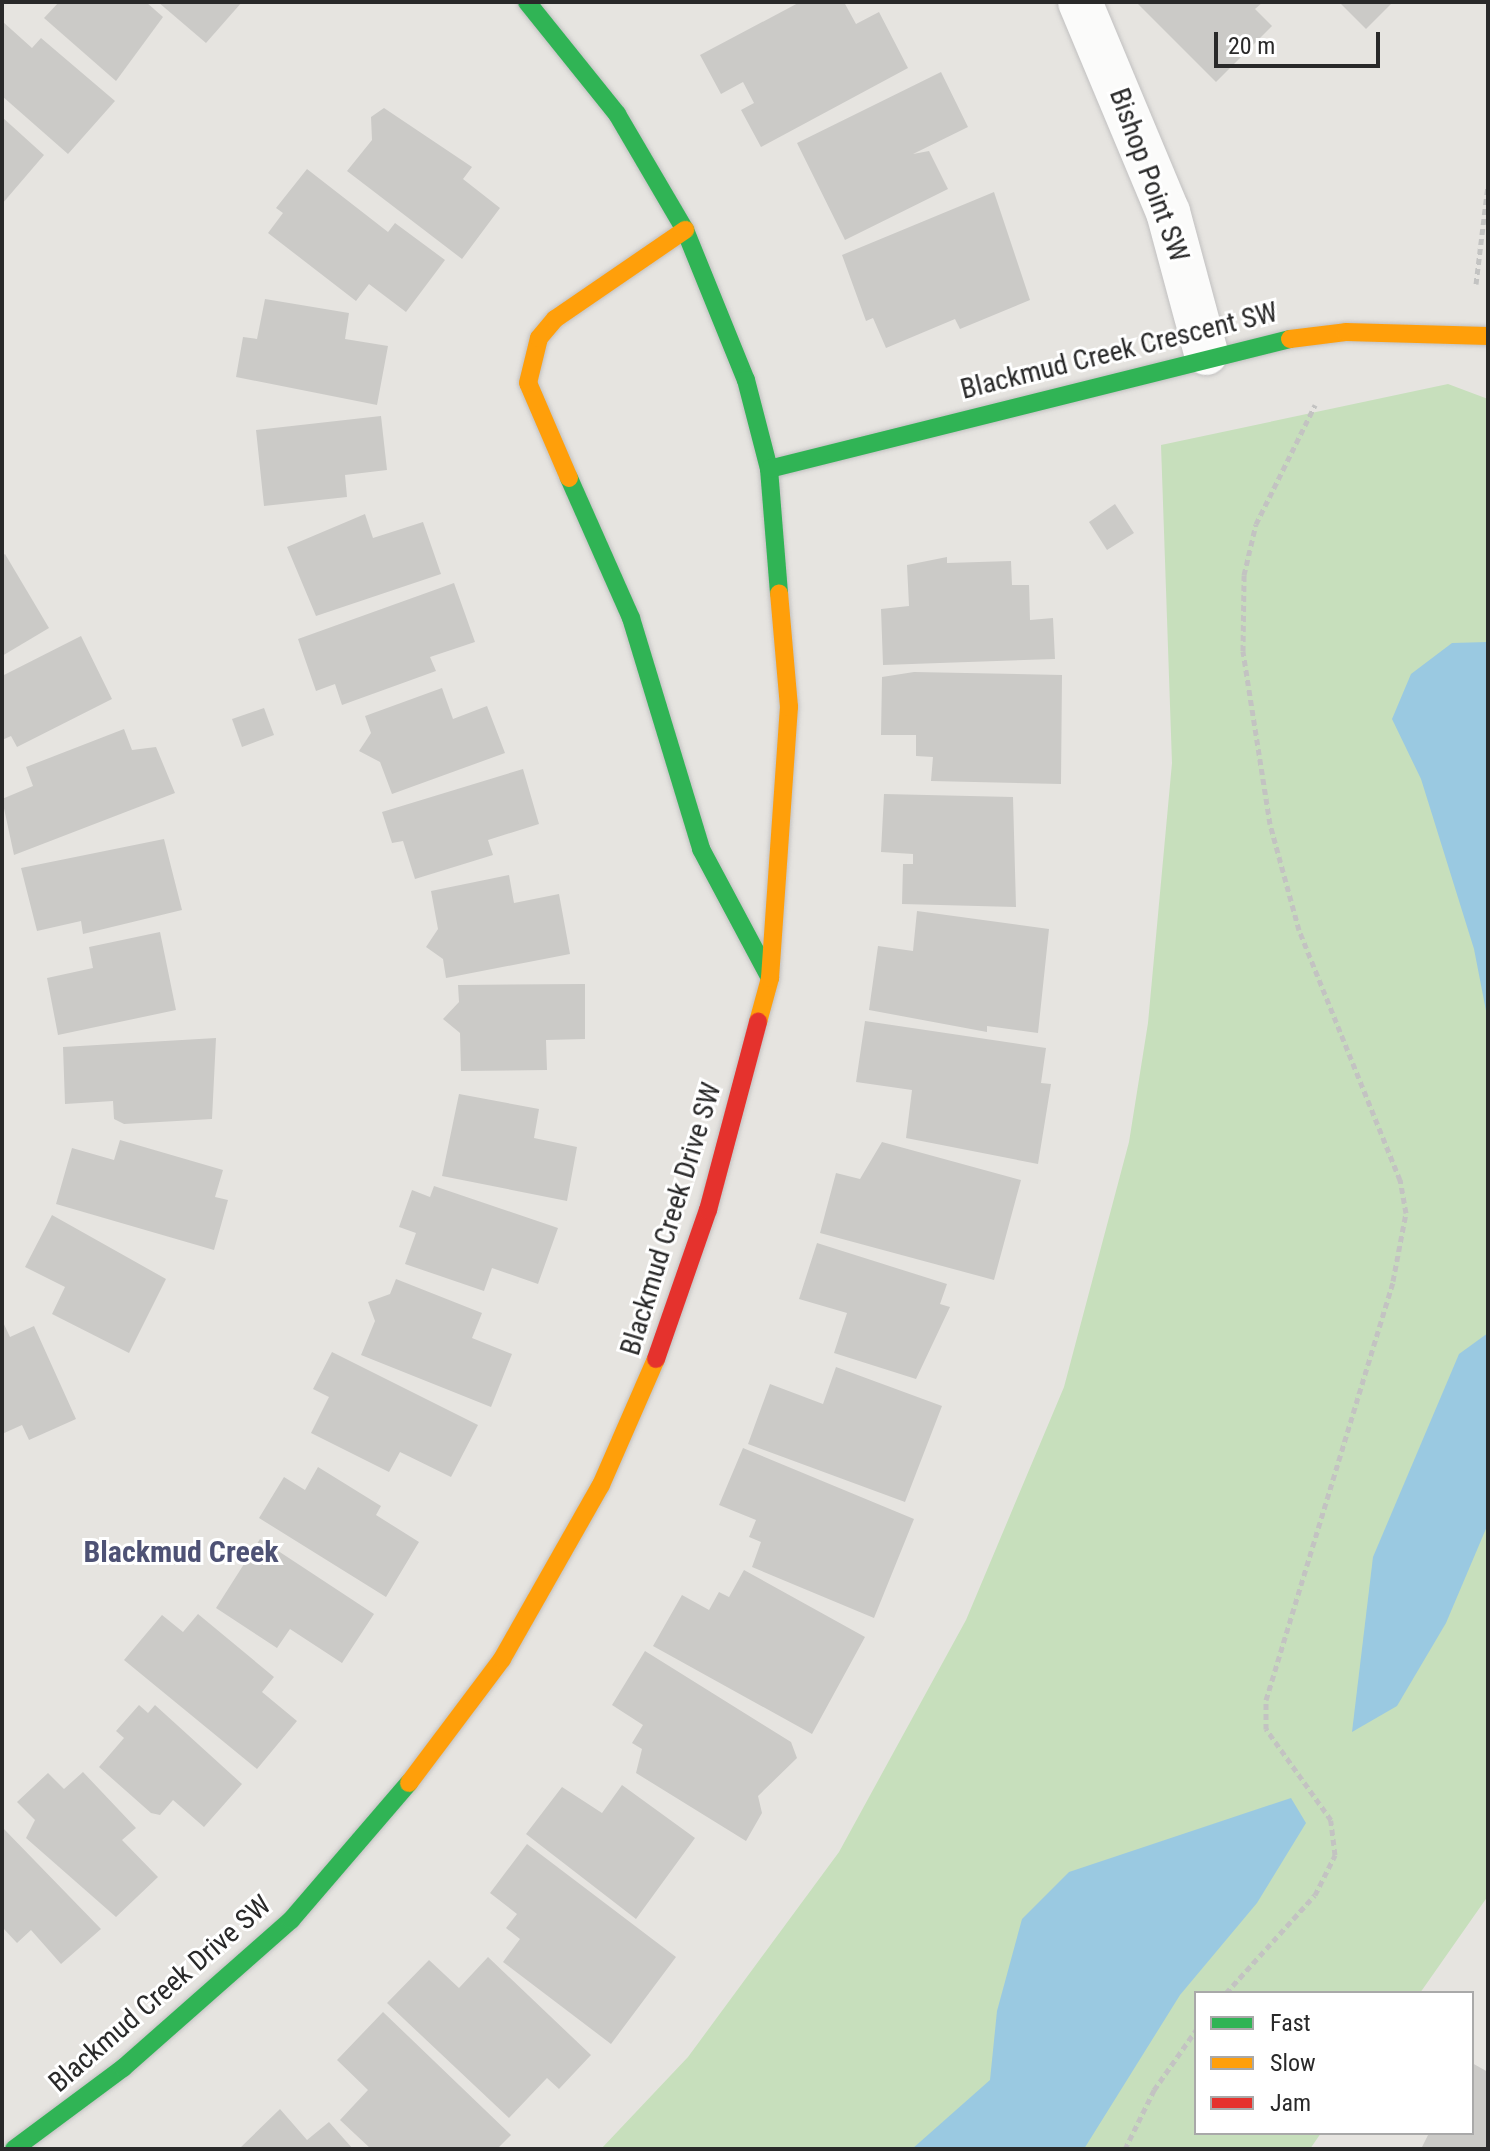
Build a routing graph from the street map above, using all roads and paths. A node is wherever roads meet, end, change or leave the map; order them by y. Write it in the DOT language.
graph roads {
  1 [pos="527,2"];
  2 [pos="1080,2"];
  3 [pos="1488,185"];
  4 [pos="685,230"];
  5 [pos="1476,285"];
  6 [pos="1488,336"];
  7 [pos="1206,353"];
  8 [pos="1315,405"];
  9 [pos="769,469"];
  10 [pos="770,978"];
  11 [pos="1228,1991"];
  12 [pos="1194,2033"];
  13 [pos="36,2144"];
  14 [pos="14,2149"];
  15 [pos="1125,2149"];
  1 -- 4 [label="street, Blackmud Creek Drive SW"];
  2 -- 7 [label="street, Bishop Point SW"];
  3 -- 5 [label="path"];
  4 -- 9 [label="street, Blackmud Creek Drive SW"];
  4 -- 10 [label="street"];
  6 -- 7 [label="street, Blackmud Creek Crescent SW"];
  7 -- 9 [label="street, Blackmud Creek Crescent SW"];
  8 -- 11 [label="path"];
  9 -- 10 [label="street, Blackmud Creek Drive SW"];
  10 -- 13 [label="street, Blackmud Creek Drive SW"];
  12 -- 15 [label="path"];
  13 -- 14 [label="street, Blackmud Creek Drive SW"];
}
